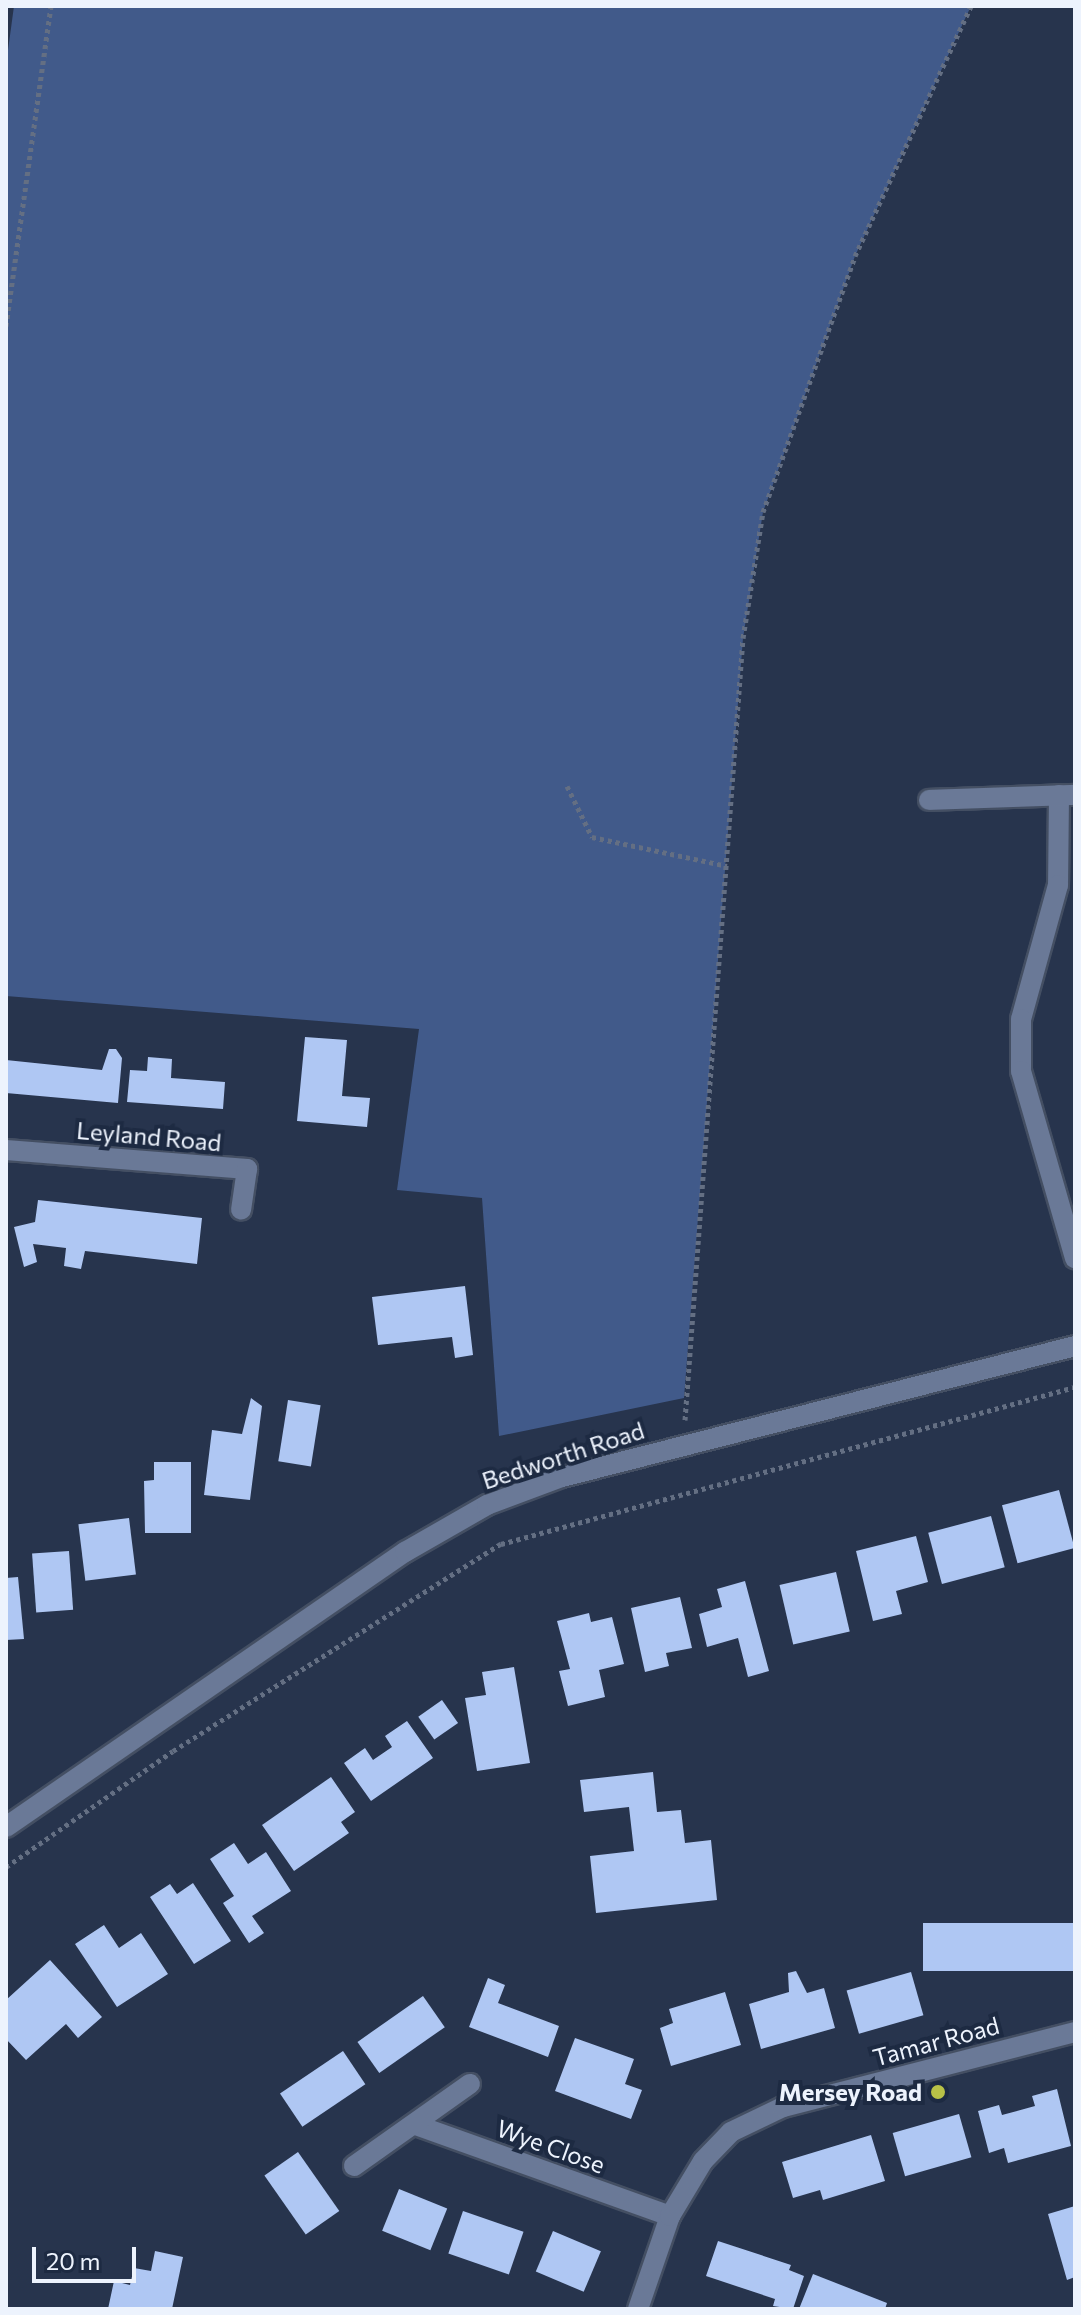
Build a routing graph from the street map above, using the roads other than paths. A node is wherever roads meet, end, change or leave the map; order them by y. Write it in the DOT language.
graph roads {
  1 [pos="1067,795"];
  2 [pos="929,800"];
  3 [pos="6,1150"];
  4 [pos="241,1210"];
  5 [pos="1075,1258"];
  6 [pos="1075,1346"];
  7 [pos="6,1827"];
  8 [pos="1075,2032"];
  9 [pos="470,2084"];
  10 [pos="416,2125"];
  11 [pos="354,2166"];
  12 [pos="670,2216"];
  13 [pos="639,2309"];
  1 -- 2 [label="street"];
  1 -- 5 [label="street"];
  3 -- 4 [label="street, Leyland Road"];
  6 -- 7 [label="street, Bedworth Road"];
  8 -- 12 [label="street, Tamar Road"];
  9 -- 10 [label="street"];
  10 -- 11 [label="street"];
  10 -- 12 [label="street, Wye Close"];
  12 -- 13 [label="street, Tamar Road"];
}
